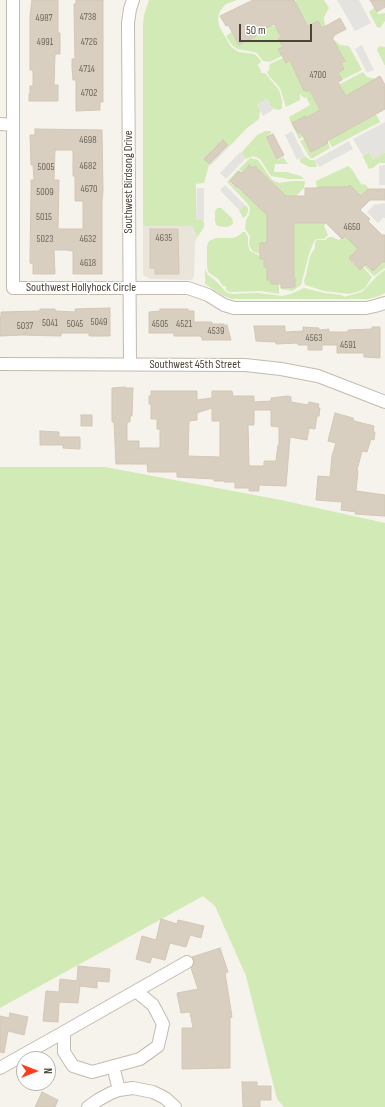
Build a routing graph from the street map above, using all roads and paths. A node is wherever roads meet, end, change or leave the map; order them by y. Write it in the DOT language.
graph roads {
  1 [pos="14,0"];
  2 [pos="133,0"];
  3 [pos="0,124"];
  4 [pos="13,124"];
  5 [pos="130,288"];
  6 [pos="385,303"];
  7 [pos="0,364"];
  8 [pos="130,364"];
  9 [pos="385,402"];
  10 [pos="187,962"];
  11 [pos="136,991"];
  12 [pos="64,1032"];
  13 [pos="113,1066"];
  14 [pos="0,1068"];
  15 [pos="119,1090"];
  16 [pos="88,1107"];
  17 [pos="175,1107"];
  1 -- 4 [label="street, Southwest Hollyhock Circle"];
  2 -- 5 [label="street, Southwest Birdsong Drive"];
  3 -- 4 [label="street"];
  4 -- 5 [label="street, Southwest Hollyhock Circle"];
  5 -- 6 [label="street, Southwest Hollyhock Circle"];
  5 -- 8 [label="street, Southwest Birdsong Drive"];
  7 -- 8 [label="street, Southwest 45th Street"];
  8 -- 9 [label="street, Southwest 45th Street"];
  10 -- 11 [label="street"];
  11 -- 12 [label="street"];
  11 -- 13 [label="street"];
  12 -- 13 [label="street"];
  12 -- 14 [label="street"];
  13 -- 15 [label="street"];
  15 -- 16 [label="street"];
  15 -- 17 [label="street"];
}
